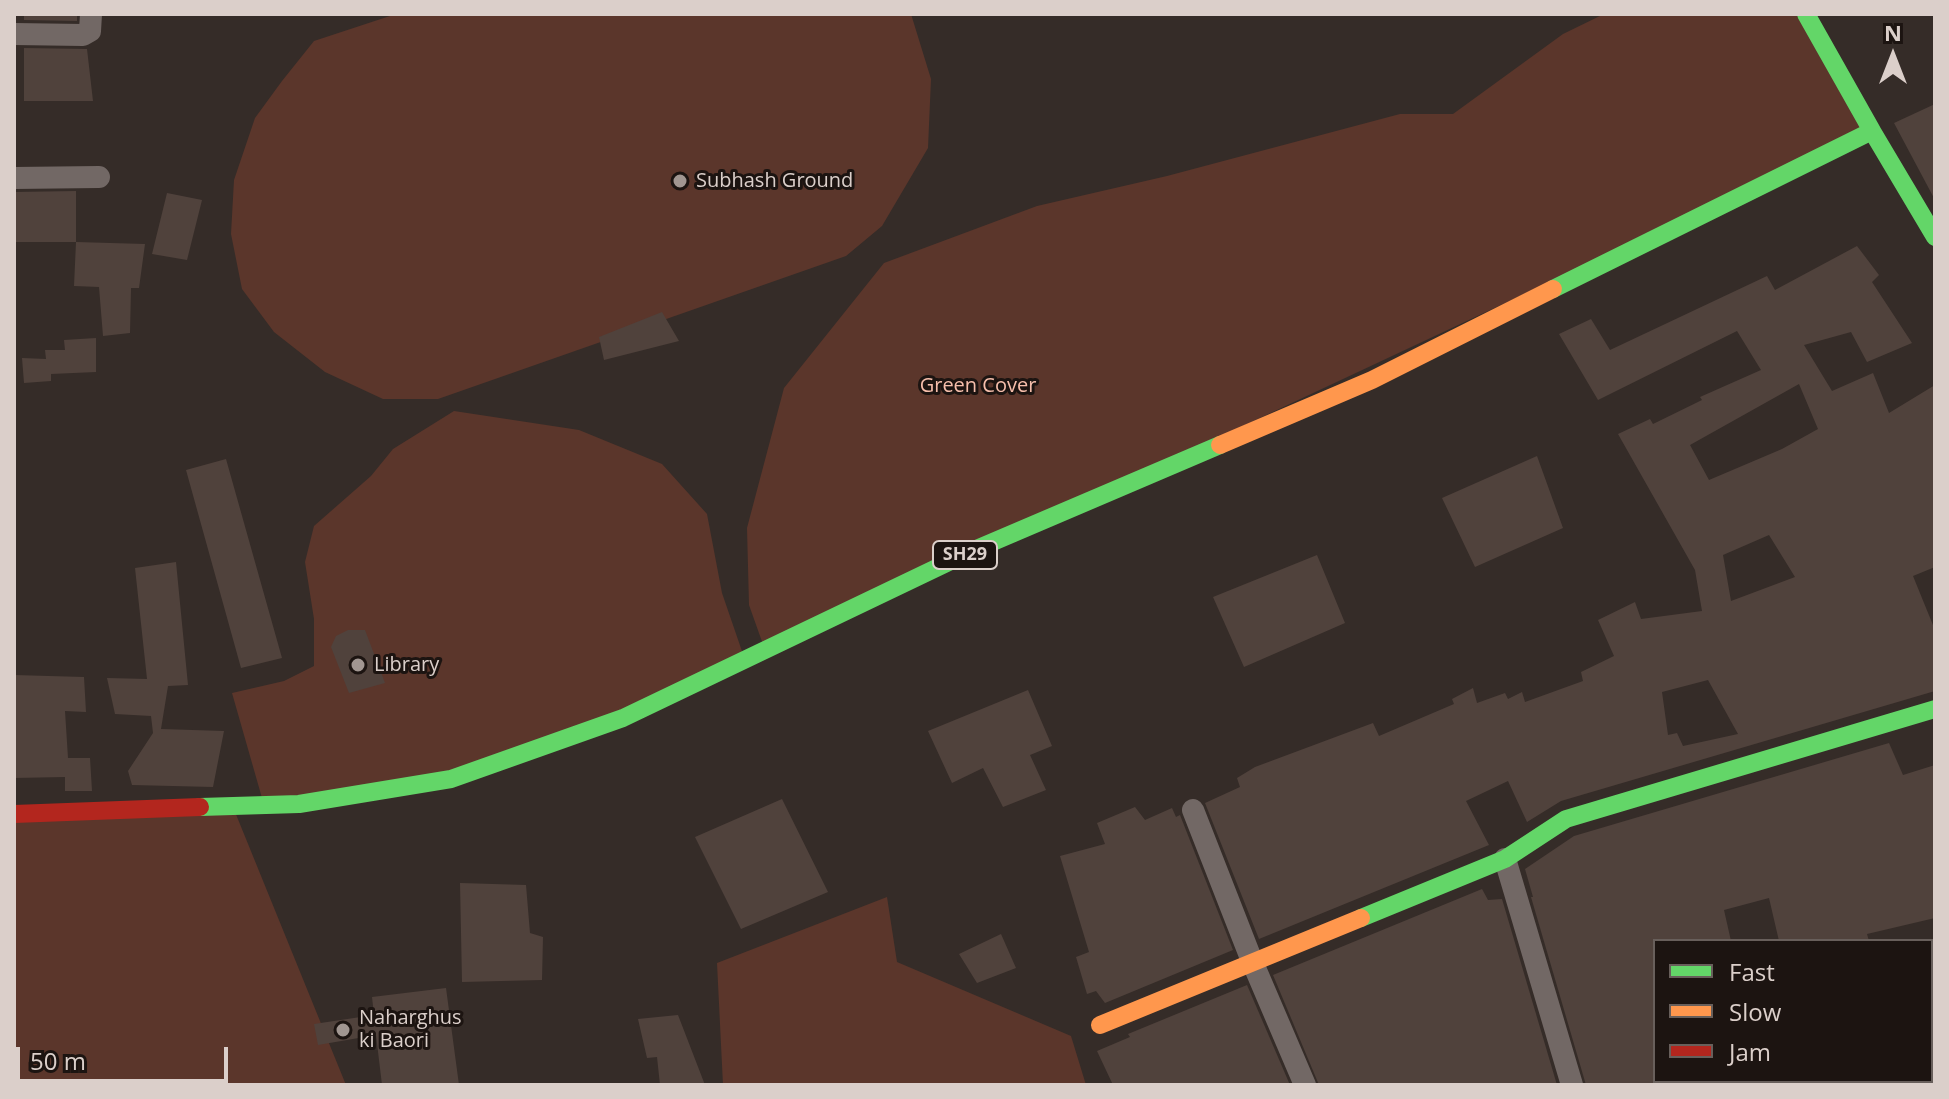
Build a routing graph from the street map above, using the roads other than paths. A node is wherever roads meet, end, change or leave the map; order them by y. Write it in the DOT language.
graph roads {
  1 [pos="91,14"];
  2 [pos="1806,14"];
  3 [pos="14,34"];
  4 [pos="1872,131"];
  5 [pos="99,177"];
  6 [pos="14,178"];
  7 [pos="1935,237"];
  8 [pos="1935,709"];
  9 [pos="1193,810"];
  10 [pos="14,814"];
  11 [pos="1505,859"];
  12 [pos="1252,961"];
  13 [pos="1100,1025"];
  14 [pos="1305,1085"];
  15 [pos="1572,1085"];
  1 -- 3 [label="street"];
  2 -- 4 [label="main road"];
  4 -- 7 [label="main road"];
  4 -- 10 [label="main road, SH29"];
  5 -- 6 [label="street"];
  8 -- 11 [label="main road"];
  9 -- 12 [label="street"];
  11 -- 12 [label="main road"];
  11 -- 15 [label="street"];
  12 -- 13 [label="main road"];
  12 -- 14 [label="street"];
}
